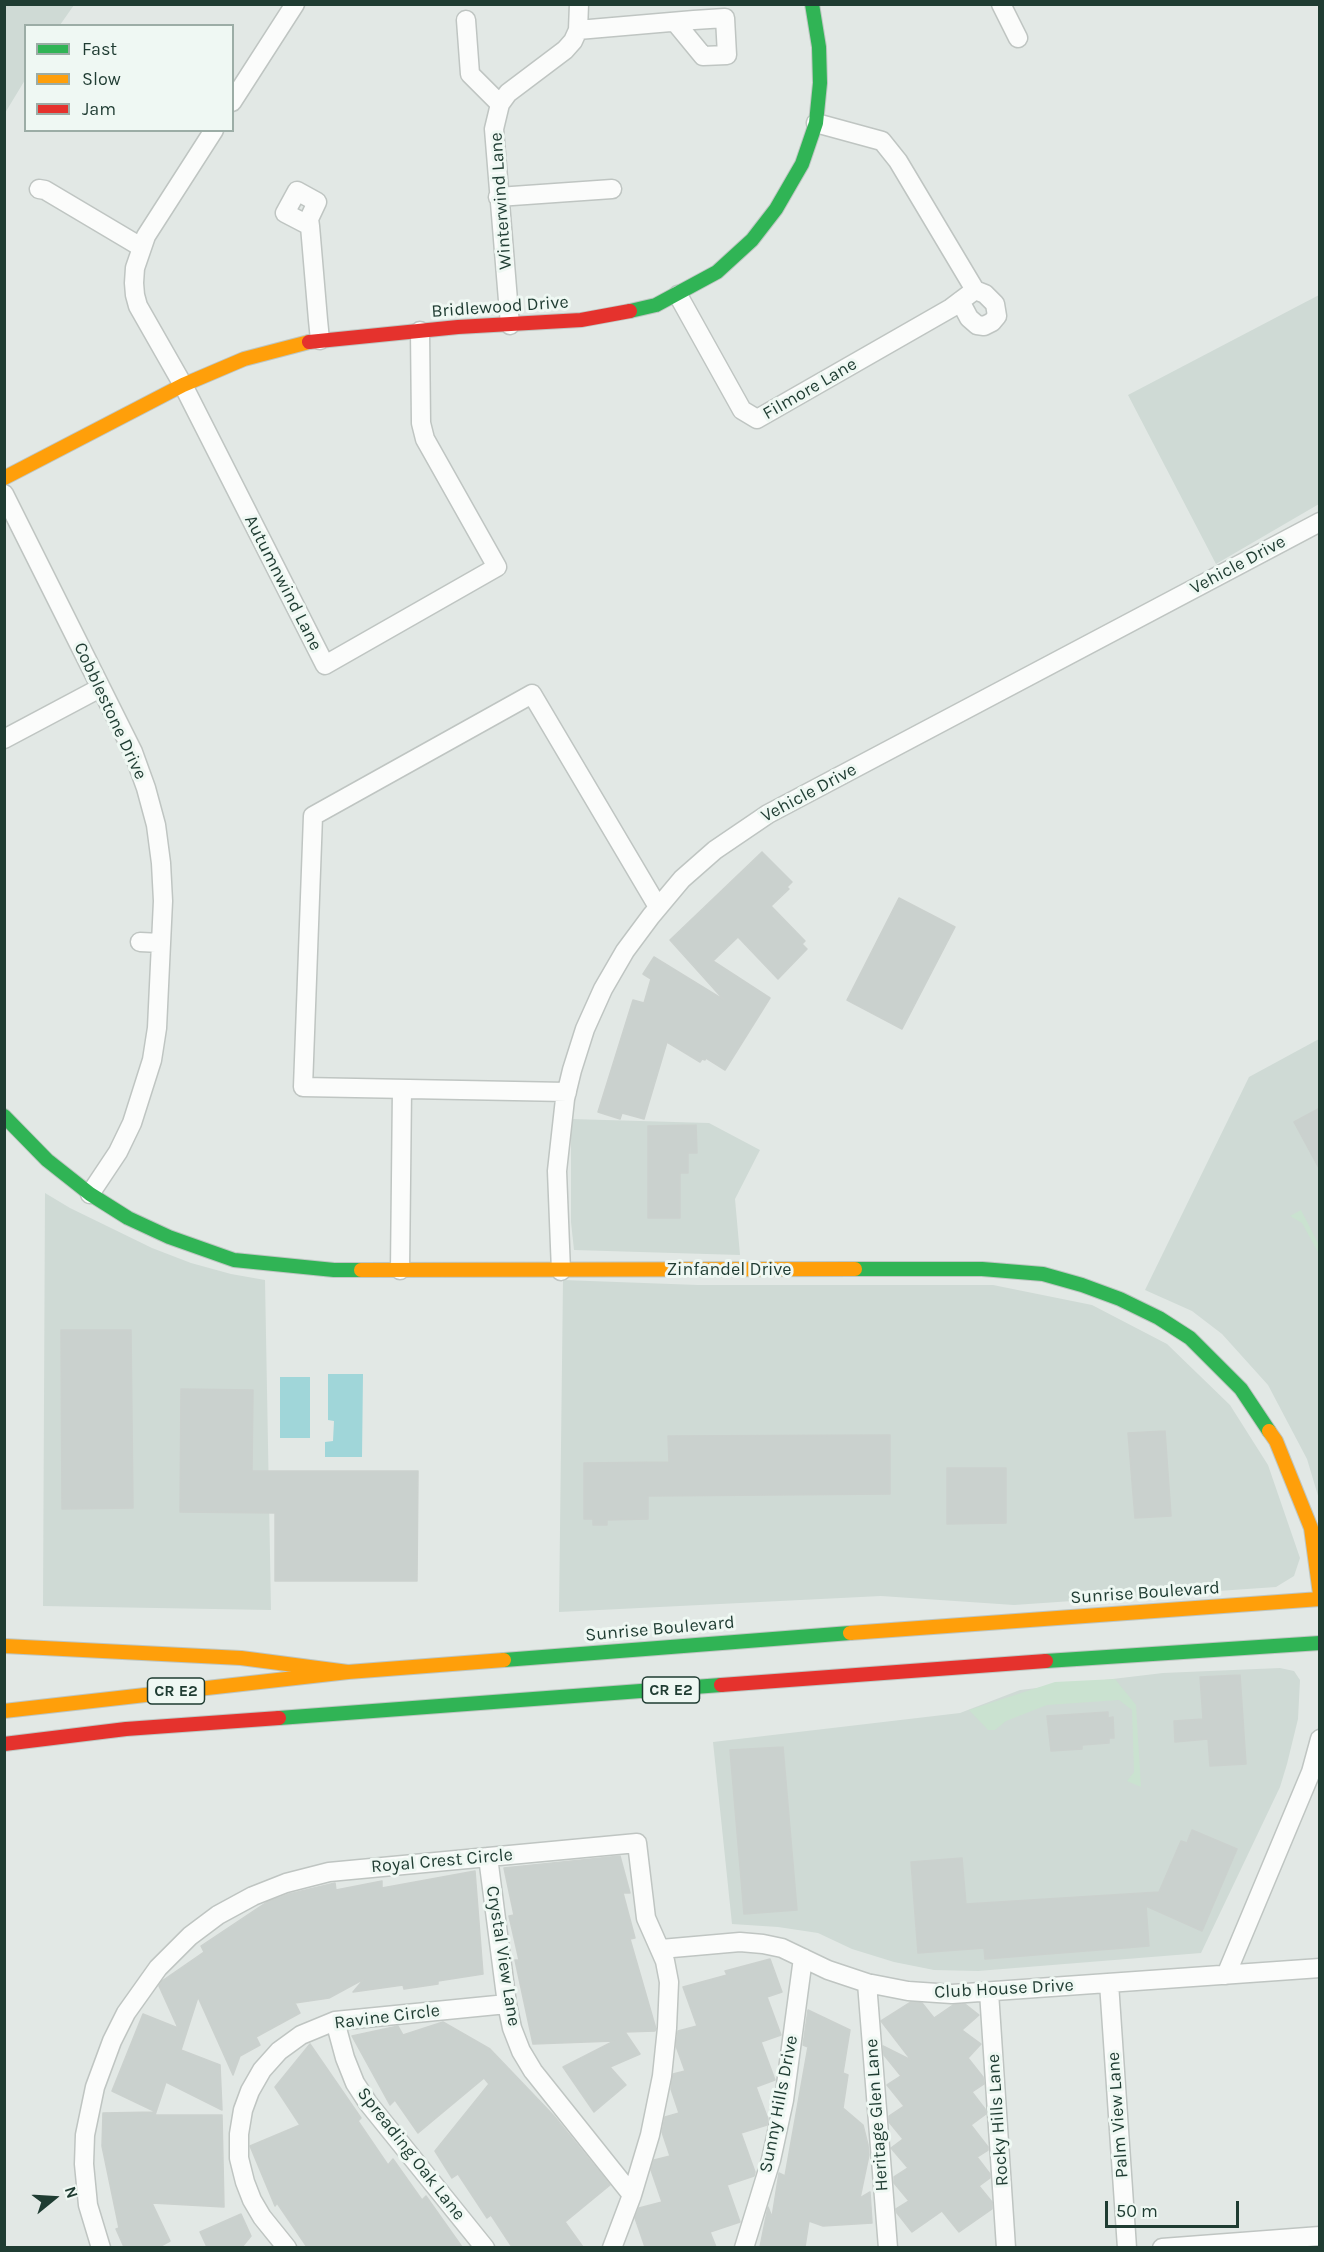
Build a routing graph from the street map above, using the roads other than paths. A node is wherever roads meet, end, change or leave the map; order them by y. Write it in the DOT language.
graph roads {
  1 [pos="295,4"];
  2 [pos="579,4"];
  3 [pos="812,4"];
  4 [pos="1001,4"];
  5 [pos="466,20"];
  6 [pos="675,22"];
  7 [pos="578,30"];
  8 [pos="1018,38"];
  9 [pos="234,99"];
  10 [pos="500,104"];
  11 [pos="816,123"];
  12 [pos="210,132"];
  13 [pos="39,189"];
  14 [pos="612,189"];
  15 [pos="498,197"];
  16 [pos="310,226"];
  17 [pos="141,247"];
  18 [pos="975,290"];
  19 [pos="678,295"];
  20 [pos="960,301"];
  21 [pos="510,325"];
  22 [pos="420,331"];
  23 [pos="320,340"];
  24 [pos="183,385"];
  25 [pos="4,478"];
  26 [pos="4,494"];
  27 [pos="1320,522"];
  28 [pos="100,688"];
  29 [pos="4,739"];
  30 [pos="658,907"];
  31 [pos="140,942"];
  32 [pos="161,943"];
  33 [pos="402,1089"];
  34 [pos="567,1092"];
  35 [pos="4,1116"];
  36 [pos="90,1194"];
  37 [pos="400,1270"];
  38 [pos="561,1271"];
  39 [pos="1320,1594"];
  40 [pos="1320,1599"];
  41 [pos="1320,1643"];
  42 [pos="4,1646"];
  43 [pos="348,1672"];
  44 [pos="4,1711"];
  45 [pos="1320,1739"];
  46 [pos="4,1744"];
  47 [pos="488,1857"];
  48 [pos="661,1949"];
  49 [pos="803,1959"];
  50 [pos="1320,1968"];
  51 [pos="1226,1975"];
  52 [pos="867,1983"];
  53 [pos="1109,1983"];
  54 [pos="989,1992"];
  55 [pos="507,2004"];
  56 [pos="335,2021"];
  57 [pos="632,2195"];
  58 [pos="1320,2236"];
  59 [pos="101,2247"];
  60 [pos="287,2247"];
  61 [pos="485,2247"];
  62 [pos="612,2247"];
  63 [pos="744,2247"];
  64 [pos="888,2247"];
  65 [pos="1006,2247"];
  66 [pos="1127,2247"];
  67 [pos="1162,2247"];
  1 -- 9 [label="street"];
  2 -- 7 [label="street"];
  3 -- 11 [label="main road, Bridlewood Drive"];
  4 -- 8 [label="street"];
  5 -- 10 [label="street"];
  6 -- 7 [label="street"];
  7 -- 10 [label="street"];
  10 -- 15 [label="street, Winterwind Lane"];
  11 -- 18 [label="street"];
  11 -- 19 [label="main road, Bridlewood Drive"];
  12 -- 17 [label="street, Autumnwind Lane"];
  13 -- 17 [label="street"];
  14 -- 15 [label="street"];
  15 -- 21 [label="street, Winterwind Lane"];
  16 -- 23 [label="street"];
  17 -- 24 [label="street, Autumnwind Lane"];
  18 -- 20 [label="street, Filmore Lane"];
  18 -- 20 [label="street"];
  19 -- 20 [label="street, Filmore Lane"];
  19 -- 21 [label="main road, Bridlewood Drive"];
  21 -- 22 [label="main road, Bridlewood Drive"];
  22 -- 23 [label="main road, Bridlewood Drive"];
  22 -- 24 [label="street, Autumnwind Lane"];
  23 -- 24 [label="main road, Bridlewood Drive"];
  24 -- 25 [label="main road, Bridlewood Drive"];
  26 -- 28 [label="street, Cobblestone Drive"];
  27 -- 30 [label="street, Vehicle Drive"];
  28 -- 29 [label="street"];
  28 -- 32 [label="street, Cobblestone Drive"];
  30 -- 33 [label="street"];
  30 -- 34 [label="street, Vehicle Drive"];
  31 -- 32 [label="street"];
  32 -- 36 [label="street, Cobblestone Drive"];
  33 -- 34 [label="street"];
  33 -- 37 [label="street"];
  34 -- 38 [label="street, Vehicle Drive"];
  35 -- 36 [label="main road, Zinfandel Drive"];
  36 -- 37 [label="main road, Zinfandel Drive"];
  37 -- 38 [label="main road, Zinfandel Drive"];
  38 -- 39 [label="main road, Zinfandel Drive"];
  40 -- 43 [label="main road, Sunrise Boulevard / CR E2"];
  41 -- 46 [label="main road, CR E2"];
  42 -- 43 [label="main road"];
  43 -- 44 [label="main road, Sunrise Boulevard / CR E2"];
  45 -- 51 [label="street"];
  47 -- 48 [label="street, Royal Crest Circle"];
  47 -- 55 [label="street, Crystal View Lane"];
  47 -- 59 [label="street, Royal Crest Circle"];
  48 -- 49 [label="street, Club House Drive"];
  48 -- 57 [label="street, Royal Crest Circle"];
  49 -- 52 [label="street, Club House Drive"];
  49 -- 63 [label="street, Sunny Hills Drive"];
  50 -- 51 [label="street, Club House Drive"];
  51 -- 53 [label="street, Club House Drive"];
  52 -- 54 [label="street, Club House Drive"];
  52 -- 64 [label="street, Heritage Glen Lane"];
  53 -- 54 [label="street, Club House Drive"];
  53 -- 66 [label="street, Palm View Lane"];
  54 -- 65 [label="street, Rocky Hills Lane"];
  55 -- 56 [label="street, Ravine Circle"];
  55 -- 57 [label="street, Crystal View Lane"];
  56 -- 60 [label="street, Ravine Circle"];
  56 -- 61 [label="street, Spreading Oak Lane"];
  57 -- 62 [label="street, Royal Crest Circle"];
  58 -- 67 [label="street"];
}
